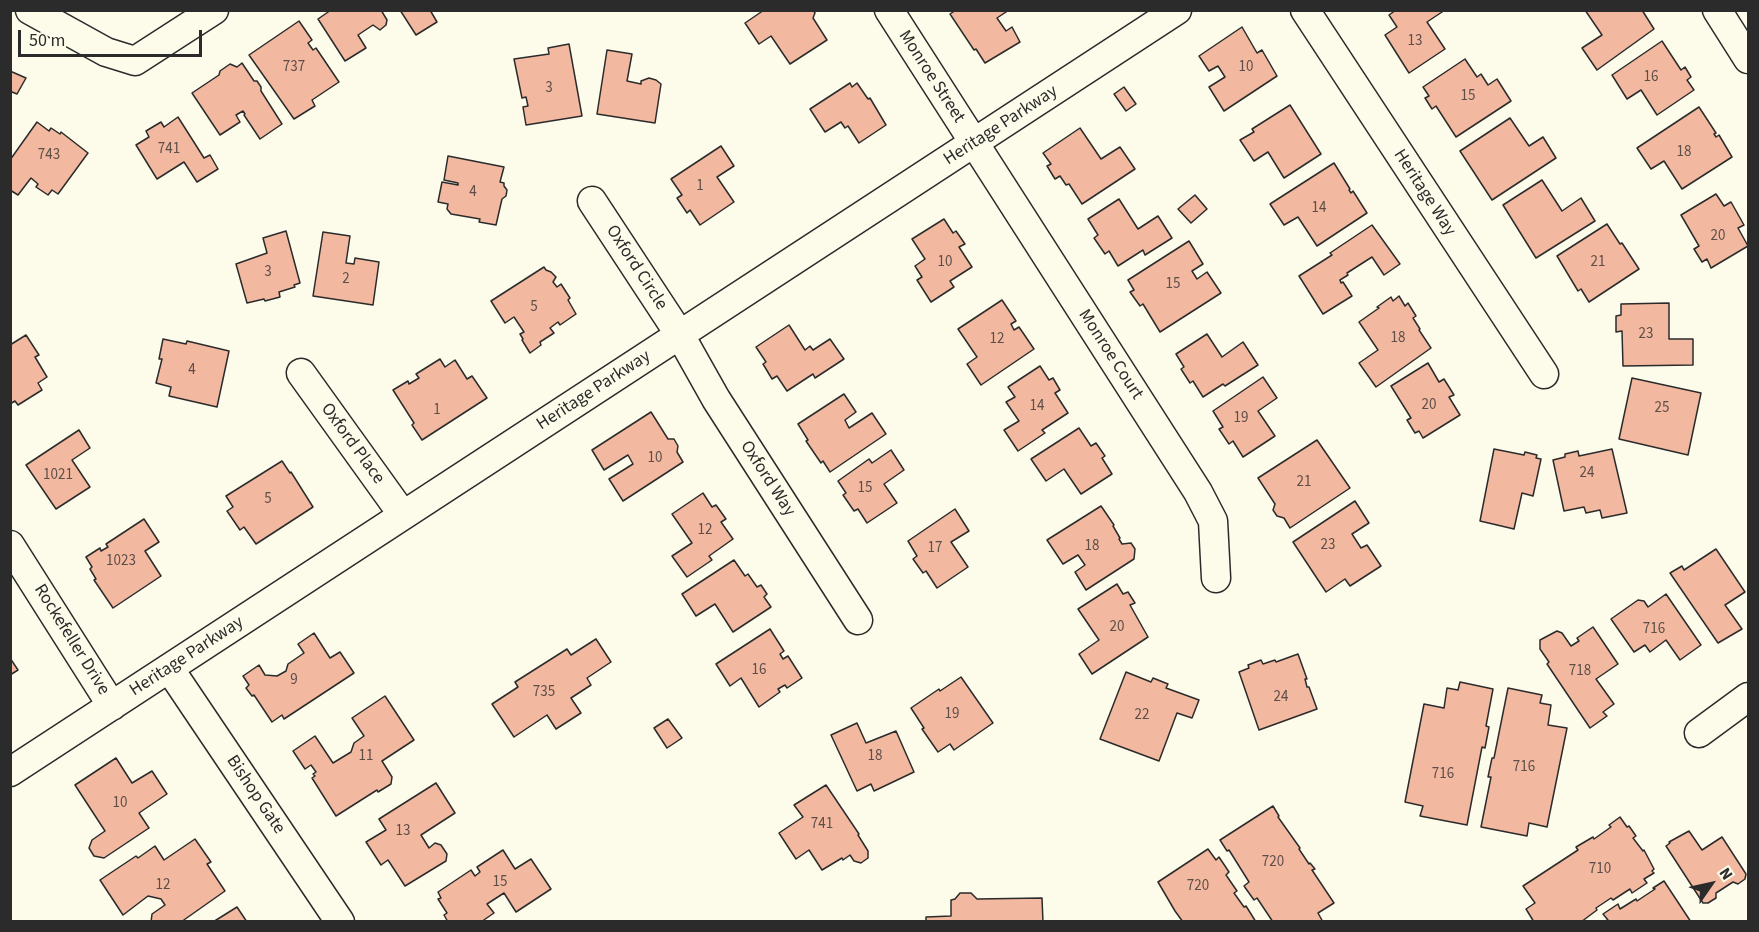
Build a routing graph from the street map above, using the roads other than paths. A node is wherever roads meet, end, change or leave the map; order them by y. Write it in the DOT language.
graph roads {
  1 [pos="30,10"];
  2 [pos="214,10"];
  3 [pos="889,10"];
  4 [pos="1177,10"];
  5 [pos="1305,10"];
  6 [pos="1717,10"];
  7 [pos="1749,59"];
  8 [pos="975,143"];
  9 [pos="592,201"];
  10 [pos="680,335"];
  11 [pos="301,373"];
  12 [pos="1544,375"];
  13 [pos="403,515"];
  14 [pos="10,544"];
  15 [pos="1216,578"];
  16 [pos="858,620"];
  17 [pos="169,668"];
  18 [pos="1749,697"];
  19 [pos="112,706"];
  20 [pos="1699,733"];
  21 [pos="10,772"];
  22 [pos="340,921"];
  1 -- 2 [label="street"];
  3 -- 8 [label="street, Monroe Street"];
  4 -- 8 [label="street, Heritage Parkway"];
  5 -- 12 [label="street, Heritage Way"];
  6 -- 7 [label="street"];
  8 -- 10 [label="street, Heritage Parkway"];
  8 -- 15 [label="street, Monroe Court"];
  9 -- 10 [label="street, Oxford Circle"];
  10 -- 13 [label="street, Heritage Parkway"];
  10 -- 16 [label="street, Oxford Way"];
  11 -- 13 [label="street, Oxford Place"];
  13 -- 17 [label="street, Heritage Parkway"];
  14 -- 19 [label="street, Rockefeller Drive"];
  17 -- 19 [label="street, Heritage Parkway"];
  17 -- 22 [label="street, Bishop Gate"];
  18 -- 20 [label="street"];
  19 -- 21 [label="street, Heritage Parkway"];
}
